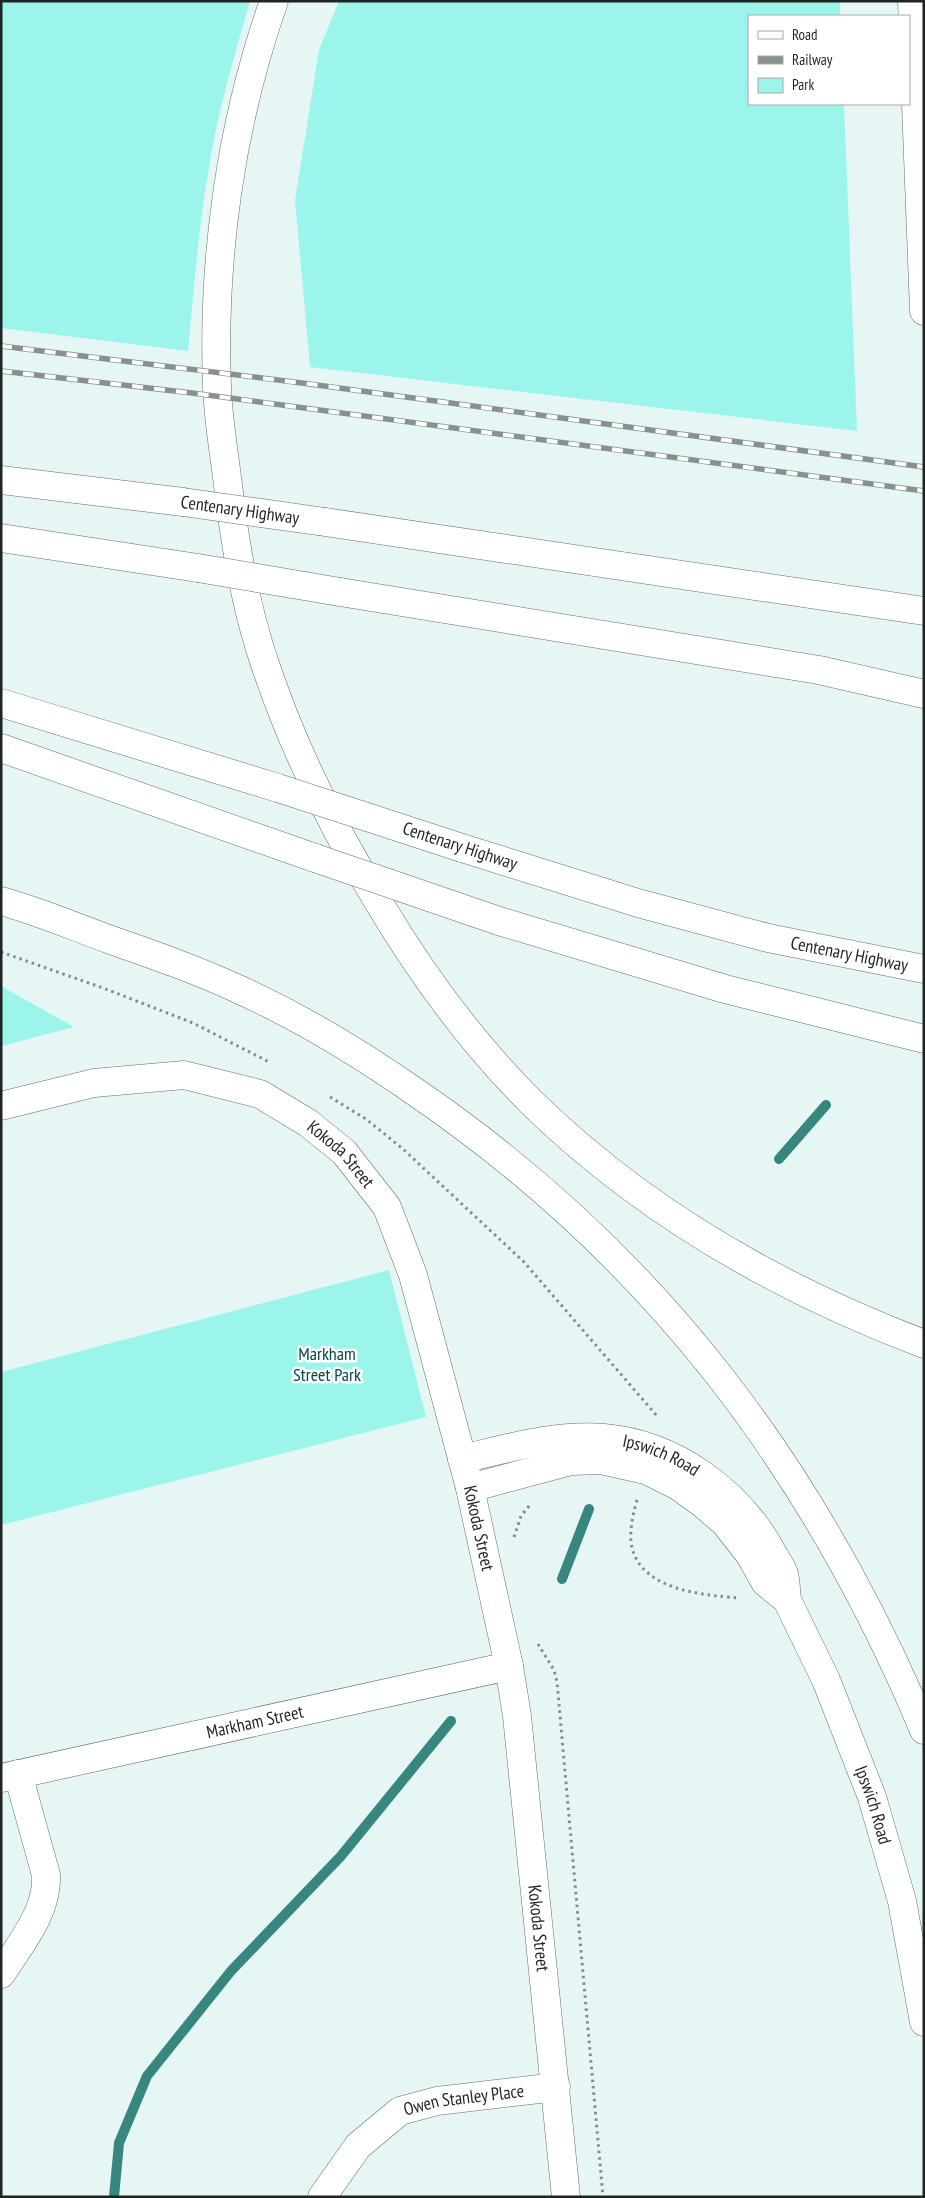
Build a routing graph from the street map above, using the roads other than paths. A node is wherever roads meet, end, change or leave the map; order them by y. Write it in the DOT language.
graph roads {
  1 [pos="274,1"];
  2 [pos="912,1"];
  3 [pos="924,311"];
  4 [pos="1,480"];
  5 [pos="1,538"];
  6 [pos="924,611"];
  7 [pos="924,694"];
  8 [pos="1,702"];
  9 [pos="1,748"];
  10 [pos="1,902"];
  11 [pos="924,969"];
  12 [pos="913,1037"];
  13 [pos="1,1106"];
  14 [pos="924,1344"];
  15 [pos="462,1459"];
  16 [pos="470,1488"];
  17 [pos="787,1600"];
  18 [pos="509,1666"];
  19 [pos="924,1730"];
  20 [pos="10,1776"];
  21 [pos="1,1974"];
  22 [pos="924,2022"];
  23 [pos="556,2087"];
  24 [pos="322,2197"];
  25 [pos="566,2197"];
  1 -- 14 [label="main road"];
  2 -- 3 [label="main road"];
  4 -- 6 [label="main road, Centenary Highway, bridge"];
  5 -- 7 [label="main road, bridge"];
  8 -- 11 [label="main road, Centenary Highway, bridge"];
  9 -- 12 [label="main road, bridge"];
  10 -- 19 [label="main road"];
  13 -- 15 [label="main road, Kokoda Street"];
  15 -- 16 [label="main road, Kokoda Street"];
  15 -- 17 [label="main road, Ipswich Road"];
  16 -- 17 [label="main road, Ipswich Road"];
  16 -- 18 [label="main road, Kokoda Street"];
  17 -- 22 [label="main road, Ipswich Road"];
  18 -- 20 [label="main road, Markham Street"];
  18 -- 23 [label="main road, Kokoda Street"];
  20 -- 21 [label="main road"];
  23 -- 24 [label="main road, Owen Stanley Place"];
  23 -- 25 [label="main road, Kokoda Street"];
}
